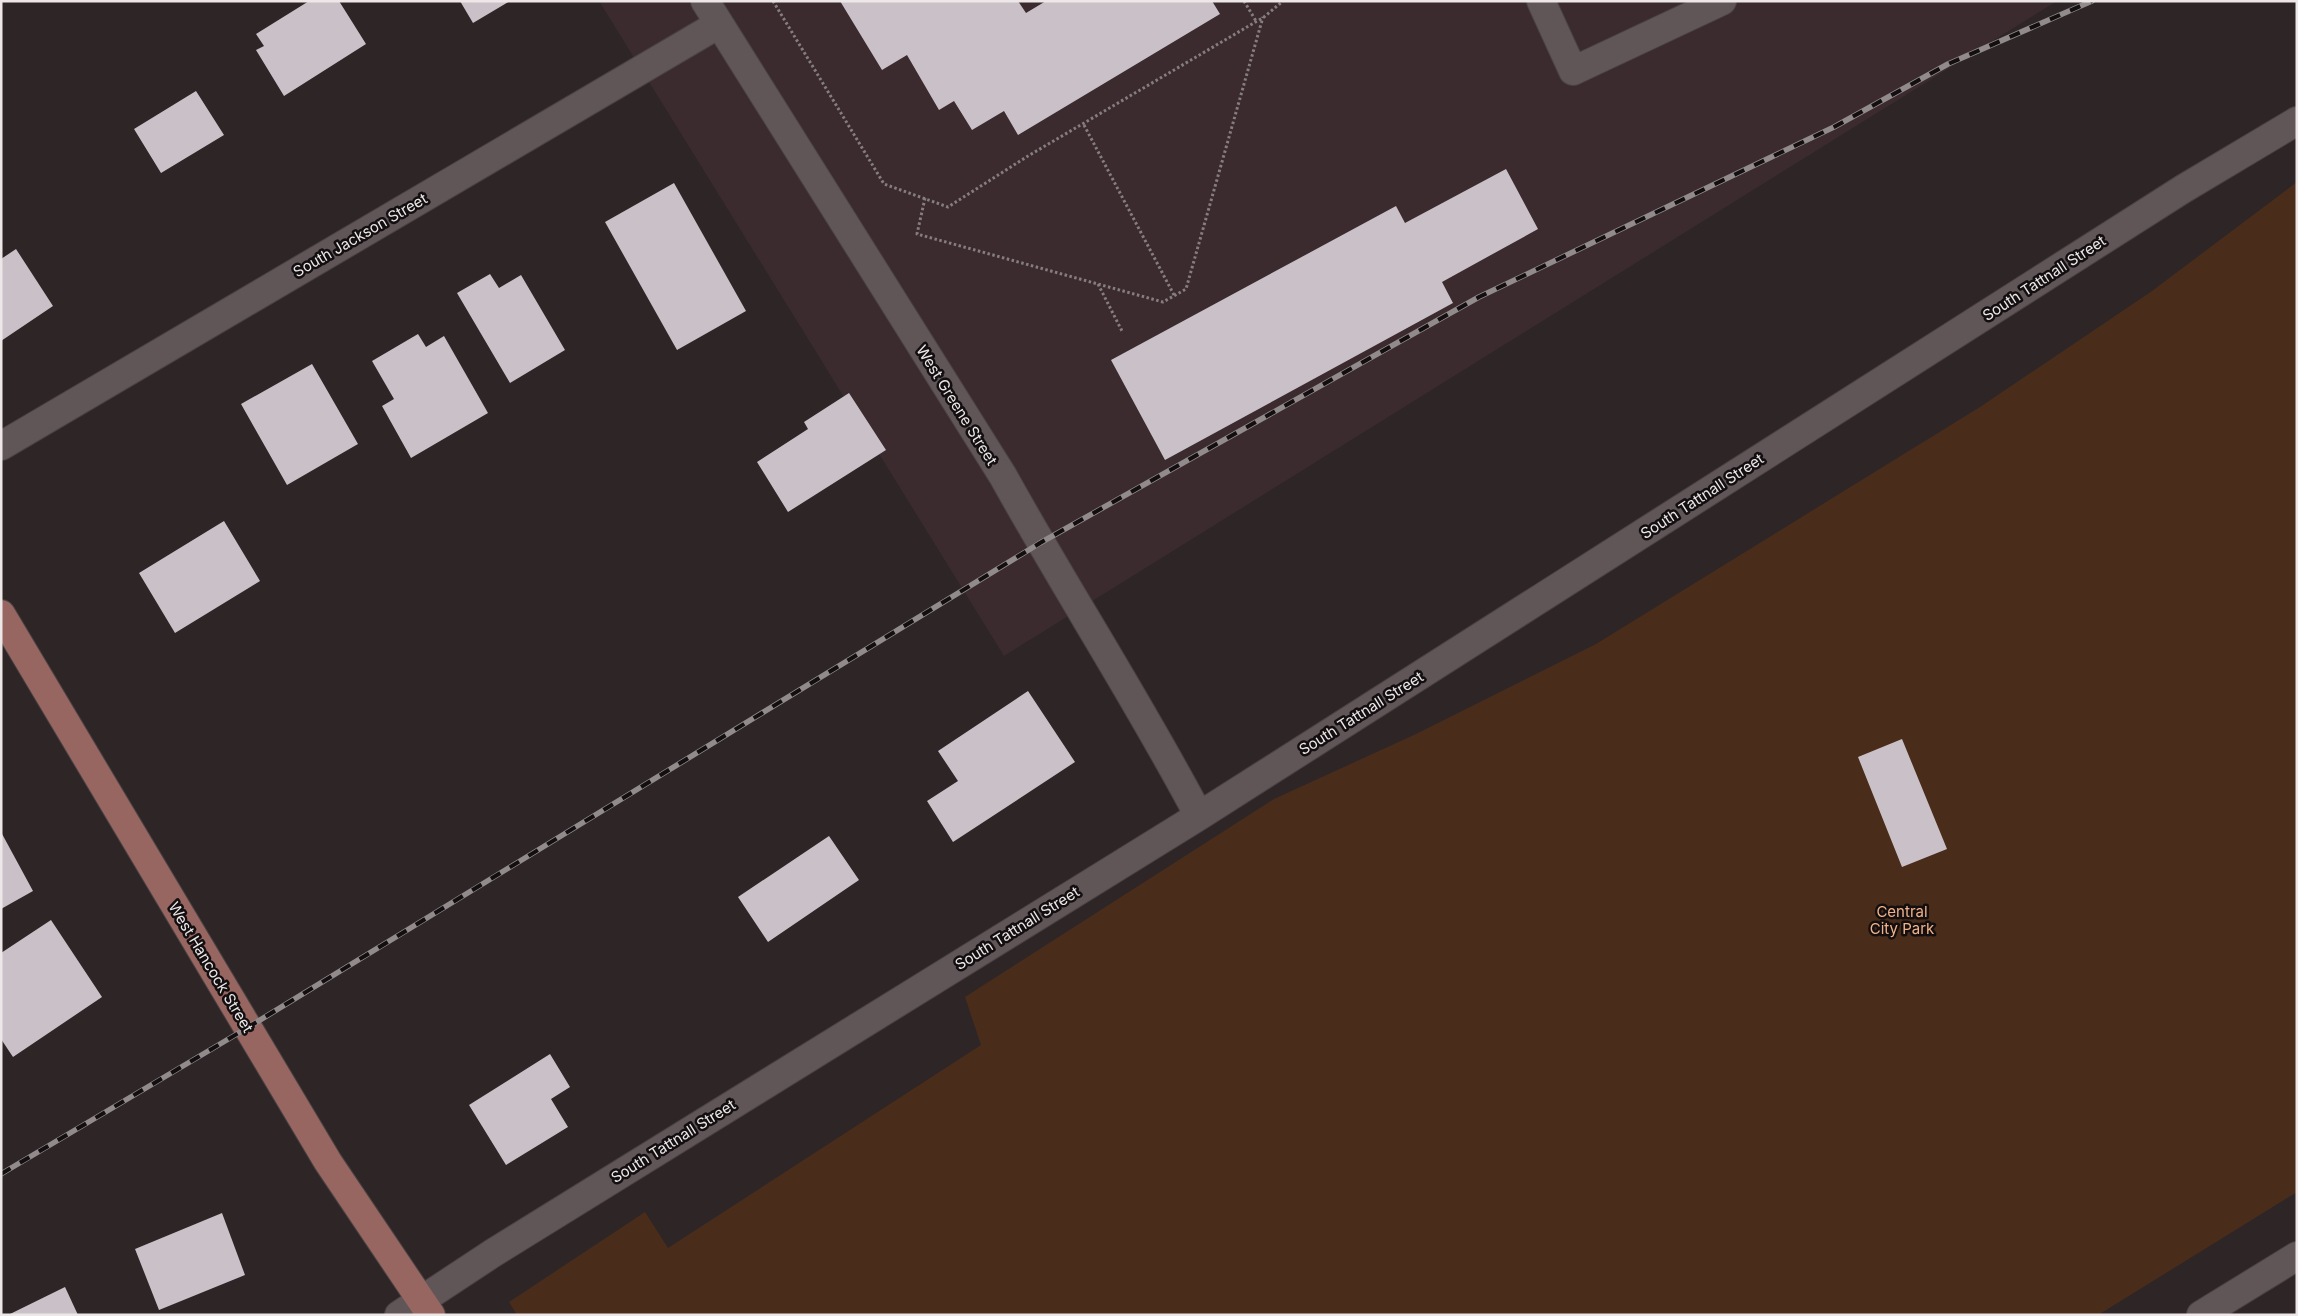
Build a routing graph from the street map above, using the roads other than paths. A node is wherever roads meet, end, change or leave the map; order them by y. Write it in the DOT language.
graph roads {
  1 [pos="705,1"];
  2 [pos="1541,1"];
  3 [pos="1722,1"];
  4 [pos="719,24"];
  5 [pos="2297,121"];
  6 [pos="1,446"];
  7 [pos="1,614"];
  8 [pos="1199,816"];
  9 [pos="2297,1256"];
  10 [pos="426,1308"];
  11 [pos="398,1315"];
  12 [pos="2201,1315"];
  1 -- 4 [label="street, West Greene Street"];
  2 -- 3 [label="street"];
  4 -- 6 [label="street, South Jackson Street"];
  4 -- 8 [label="street, West Greene Street"];
  5 -- 8 [label="street, South Tattnall Street"];
  7 -- 10 [label="main road, West Hancock Street"];
  8 -- 10 [label="street, South Tattnall Street"];
  9 -- 12 [label="street"];
  10 -- 11 [label="street, South Tattnall Street"];
}
